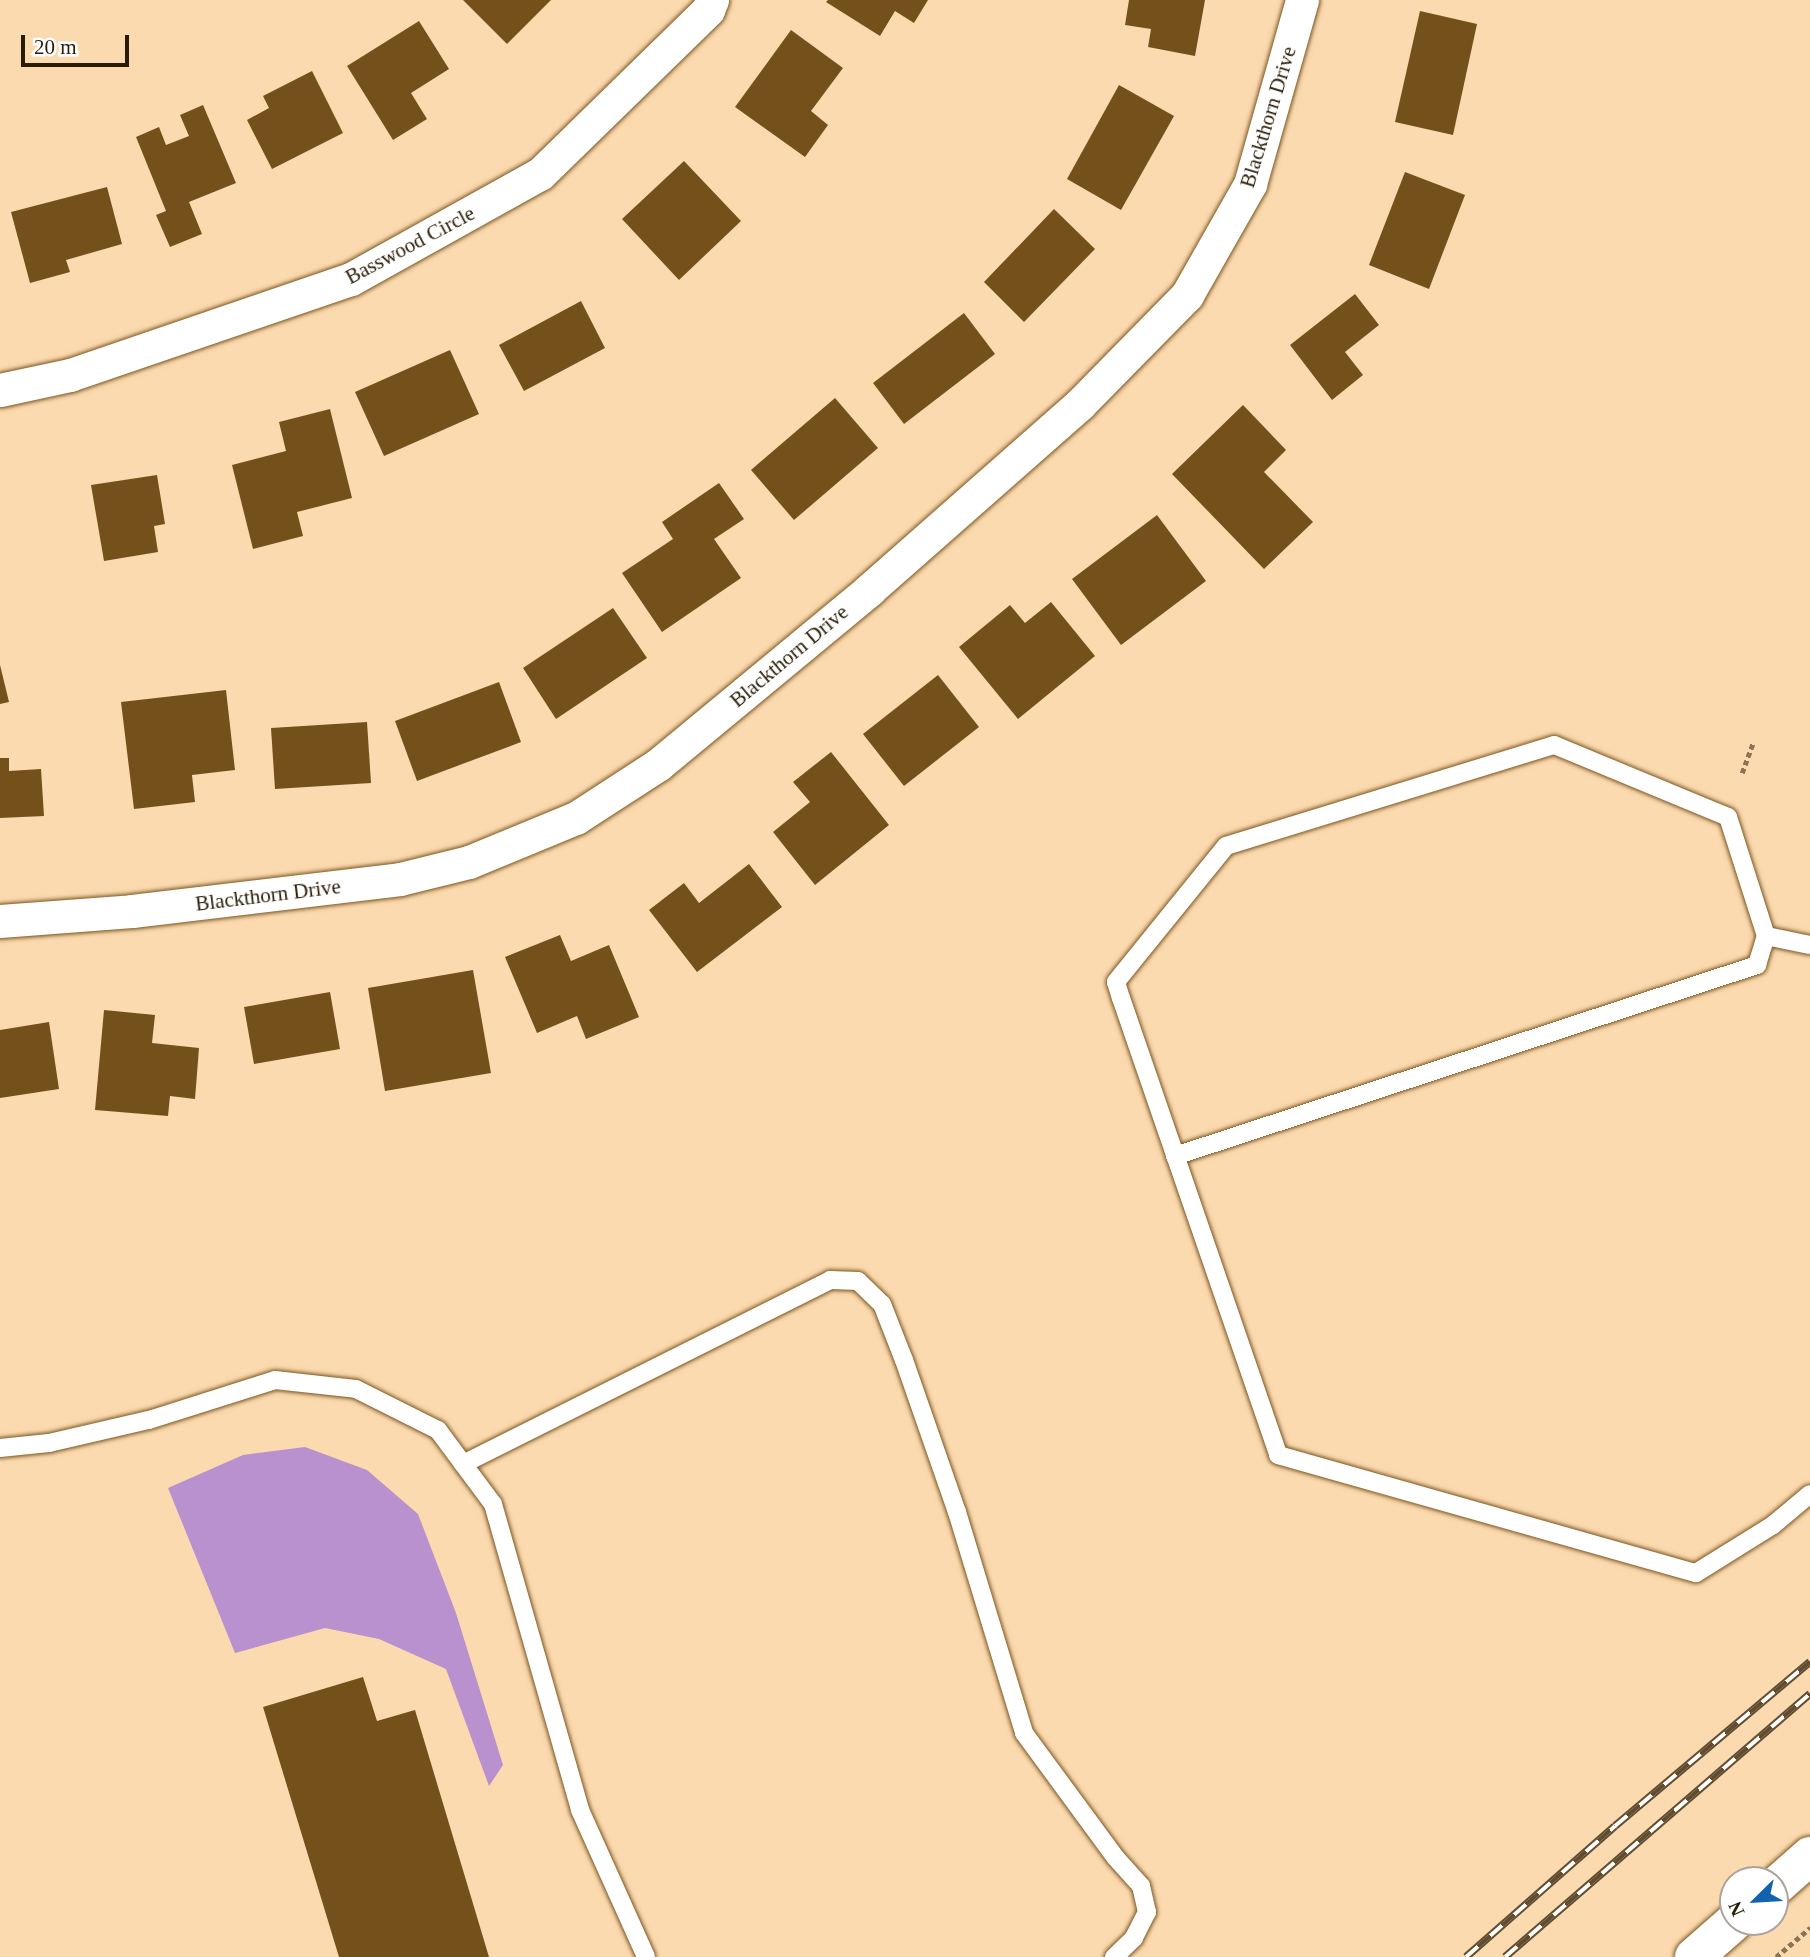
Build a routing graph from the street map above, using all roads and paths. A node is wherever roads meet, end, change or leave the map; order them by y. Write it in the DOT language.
graph roads {
  1 [pos="712,0"];
  2 [pos="1302,0"];
  3 [pos="0,390"];
  4 [pos="1753,743"];
  5 [pos="1742,773"];
  6 [pos="0,922"];
  7 [pos="1766,936"];
  8 [pos="1810,945"];
  9 [pos="1175,1156"];
  10 [pos="0,1448"];
  11 [pos="463,1464"];
  12 [pos="1810,1493"];
  13 [pos="1810,1856"];
  14 [pos="1789,1874"];
  15 [pos="1810,1927"];
  16 [pos="1719,1935"];
  17 [pos="646,1957"];
  18 [pos="1115,1957"];
  19 [pos="1693,1957"];
  20 [pos="1776,1957"];
  1 -- 3 [label="street, Basswood Circle"];
  2 -- 6 [label="street, Blackthorn Drive"];
  4 -- 5 [label="path"];
  7 -- 8 [label="lane"];
  7 -- 9 [label="lane"];
  7 -- 9 [label="lane"];
  9 -- 12 [label="lane"];
  10 -- 11 [label="lane"];
  11 -- 17 [label="lane"];
  11 -- 18 [label="lane"];
  13 -- 14 [label="street"];
  15 -- 20 [label="path"];
  16 -- 19 [label="street"];
}
